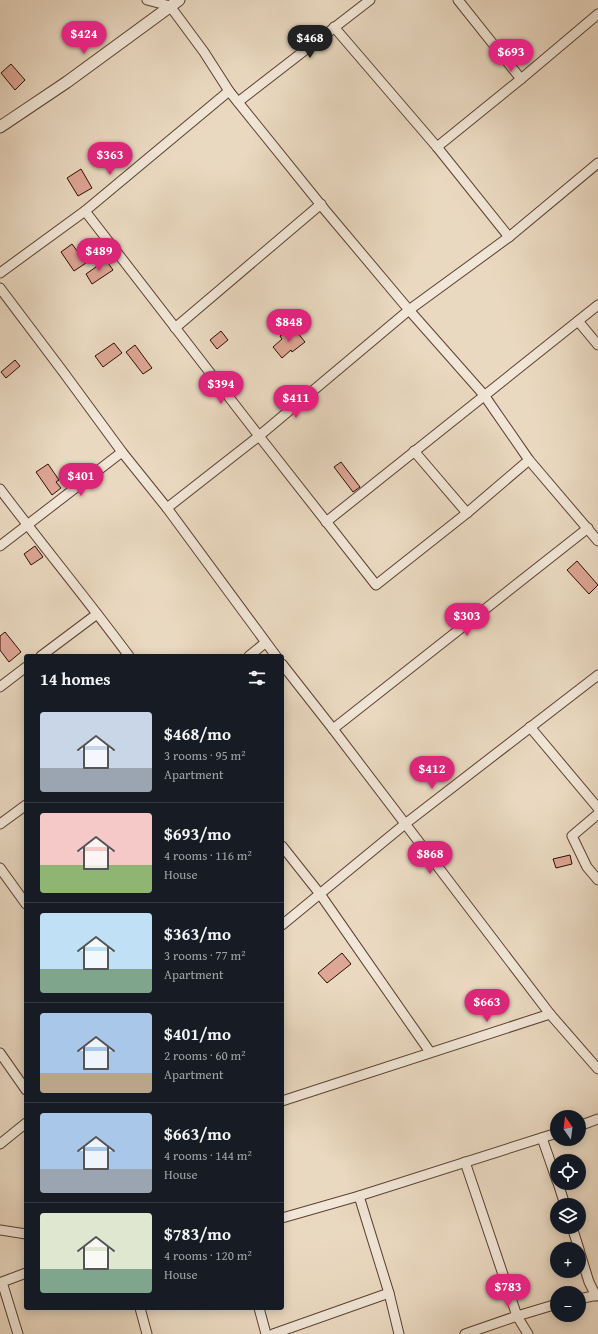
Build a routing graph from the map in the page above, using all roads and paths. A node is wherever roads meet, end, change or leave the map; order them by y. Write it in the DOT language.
graph roads {
  1 [pos="147,0"];
  2 [pos="370,0"];
  3 [pos="458,0"];
  4 [pos="174,3"];
  5 [pos="598,14"];
  6 [pos="334,27"];
  7 [pos="521,79"];
  8 [pos="229,91"];
  9 [pos="238,102"];
  10 [pos="0,127"];
  11 [pos="436,147"];
  12 [pos="598,163"];
  13 [pos="321,204"];
  14 [pos="85,211"];
  15 [pos="508,237"];
  16 [pos="0,273"];
  17 [pos="0,288"];
  18 [pos="598,305"];
  19 [pos="409,310"];
  20 [pos="578,321"];
  21 [pos="174,328"];
  22 [pos="598,346"];
  23 [pos="484,395"];
  24 [pos="259,436"];
  25 [pos="414,451"];
  26 [pos="122,452"];
  27 [pos="529,460"];
  28 [pos="0,489"];
  29 [pos="167,508"];
  30 [pos="466,513"];
  31 [pos="326,522"];
  32 [pos="27,525"];
  33 [pos="588,528"];
  34 [pos="598,540"];
  35 [pos="0,546"];
  36 [pos="98,614"];
  37 [pos="265,643"];
  38 [pos="44,654"];
  39 [pos="128,654"];
  40 [pos="251,654"];
  41 [pos="274,654"];
  42 [pos="284,667"];
  43 [pos="24,669"];
  44 [pos="598,675"];
  45 [pos="0,687"];
  46 [pos="530,727"];
  47 [pos="333,729"];
  48 [pos="24,806"];
  49 [pos="598,808"];
  50 [pos="598,814"];
  51 [pos="0,824"];
  52 [pos="405,824"];
  53 [pos="284,849"];
  54 [pos="0,868"];
  55 [pos="598,880"];
  56 [pos="320,894"];
  57 [pos="24,901"];
  58 [pos="284,923"];
  59 [pos="550,1014"];
  60 [pos="430,1052"];
  61 [pos="0,1053"];
  62 [pos="598,1069"];
  63 [pos="24,1087"];
  64 [pos="284,1100"];
  65 [pos="598,1119"];
  66 [pos="586,1123"];
  67 [pos="24,1125"];
  68 [pos="550,1135"];
  69 [pos="542,1138"];
  70 [pos="0,1144"];
  71 [pos="550,1161"];
  72 [pos="465,1162"];
  73 [pos="359,1196"];
  74 [pos="284,1217"];
  75 [pos="0,1230"];
  76 [pos="24,1234"];
  77 [pos="586,1272"];
  78 [pos="24,1275"];
  79 [pos="389,1293"];
  80 [pos="597,1296"];
  81 [pos="586,1298"];
  82 [pos="550,1306"];
  83 [pos="141,1310"];
  84 [pos="260,1310"];
  85 [pos="517,1316"];
  86 [pos="18,1334"];
  87 [pos="147,1334"];
  88 [pos="266,1334"];
  89 [pos="274,1334"];
  90 [pos="398,1334"];
  91 [pos="465,1334"];
  92 [pos="528,1334"];
  1 -- 4 [label="street"];
  2 -- 6 [label="street"];
  3 -- 7 [label="street"];
  4 -- 8 [label="street"];
  4 -- 10 [label="street"];
  5 -- 7 [label="street"];
  6 -- 9 [label="street"];
  6 -- 11 [label="street"];
  7 -- 11 [label="street"];
  8 -- 9 [label="street"];
  8 -- 14 [label="street"];
  9 -- 13 [label="street"];
  11 -- 15 [label="street"];
  12 -- 15 [label="street"];
  13 -- 19 [label="street"];
  13 -- 21 [label="street"];
  14 -- 16 [label="street"];
  14 -- 21 [label="street"];
  15 -- 19 [label="street"];
  17 -- 26 [label="street"];
  18 -- 20 [label="street"];
  19 -- 23 [label="street"];
  19 -- 24 [label="street"];
  20 -- 22 [label="street"];
  20 -- 23 [label="street"];
  21 -- 24 [label="street"];
  23 -- 25 [label="street"];
  23 -- 27 [label="street"];
  24 -- 29 [label="street"];
  24 -- 31 [label="street"];
  25 -- 30 [label="street"];
  25 -- 31 [label="street"];
  26 -- 29 [label="street"];
  26 -- 32 [label="street"];
  27 -- 30 [label="street"];
  27 -- 33 [label="street"];
  28 -- 32 [label="street"];
  29 -- 37 [label="street"];
  30 -- 31 [label="street"];
  32 -- 35 [label="street"];
  32 -- 36 [label="street"];
  33 -- 34 [label="street"];
  33 -- 47 [label="street"];
  36 -- 38 [label="street"];
  36 -- 39 [label="street"];
  37 -- 40 [label="street"];
  37 -- 41 [label="street"];
  42 -- 47 [label="street"];
  43 -- 45 [label="street"];
  44 -- 46 [label="street"];
  46 -- 49 [label="street"];
  46 -- 52 [label="street"];
  47 -- 52 [label="street"];
  48 -- 51 [label="street"];
  50 -- 55 [label="street"];
  52 -- 56 [label="street"];
  52 -- 59 [label="street"];
  53 -- 56 [label="street"];
  54 -- 57 [label="street"];
  56 -- 58 [label="street"];
  56 -- 60 [label="street"];
  59 -- 60 [label="street"];
  59 -- 62 [label="street"];
  60 -- 64 [label="street"];
  61 -- 63 [label="street"];
  65 -- 66 [label="street"];
  67 -- 70 [label="street"];
  68 -- 69 [label="street"];
  69 -- 71 [label="street"];
  69 -- 72 [label="street"];
  72 -- 73 [label="street"];
  72 -- 85 [label="street"];
  73 -- 74 [label="street"];
  73 -- 79 [label="street"];
  75 -- 76 [label="street"];
  77 -- 80 [label="street"];
  78 -- 86 [label="street"];
  79 -- 89 [label="street"];
  79 -- 90 [label="street"];
  80 -- 81 [label="street"];
  82 -- 85 [label="street"];
  83 -- 87 [label="street"];
  84 -- 88 [label="street"];
  85 -- 91 [label="street"];
  85 -- 92 [label="street"];
}
